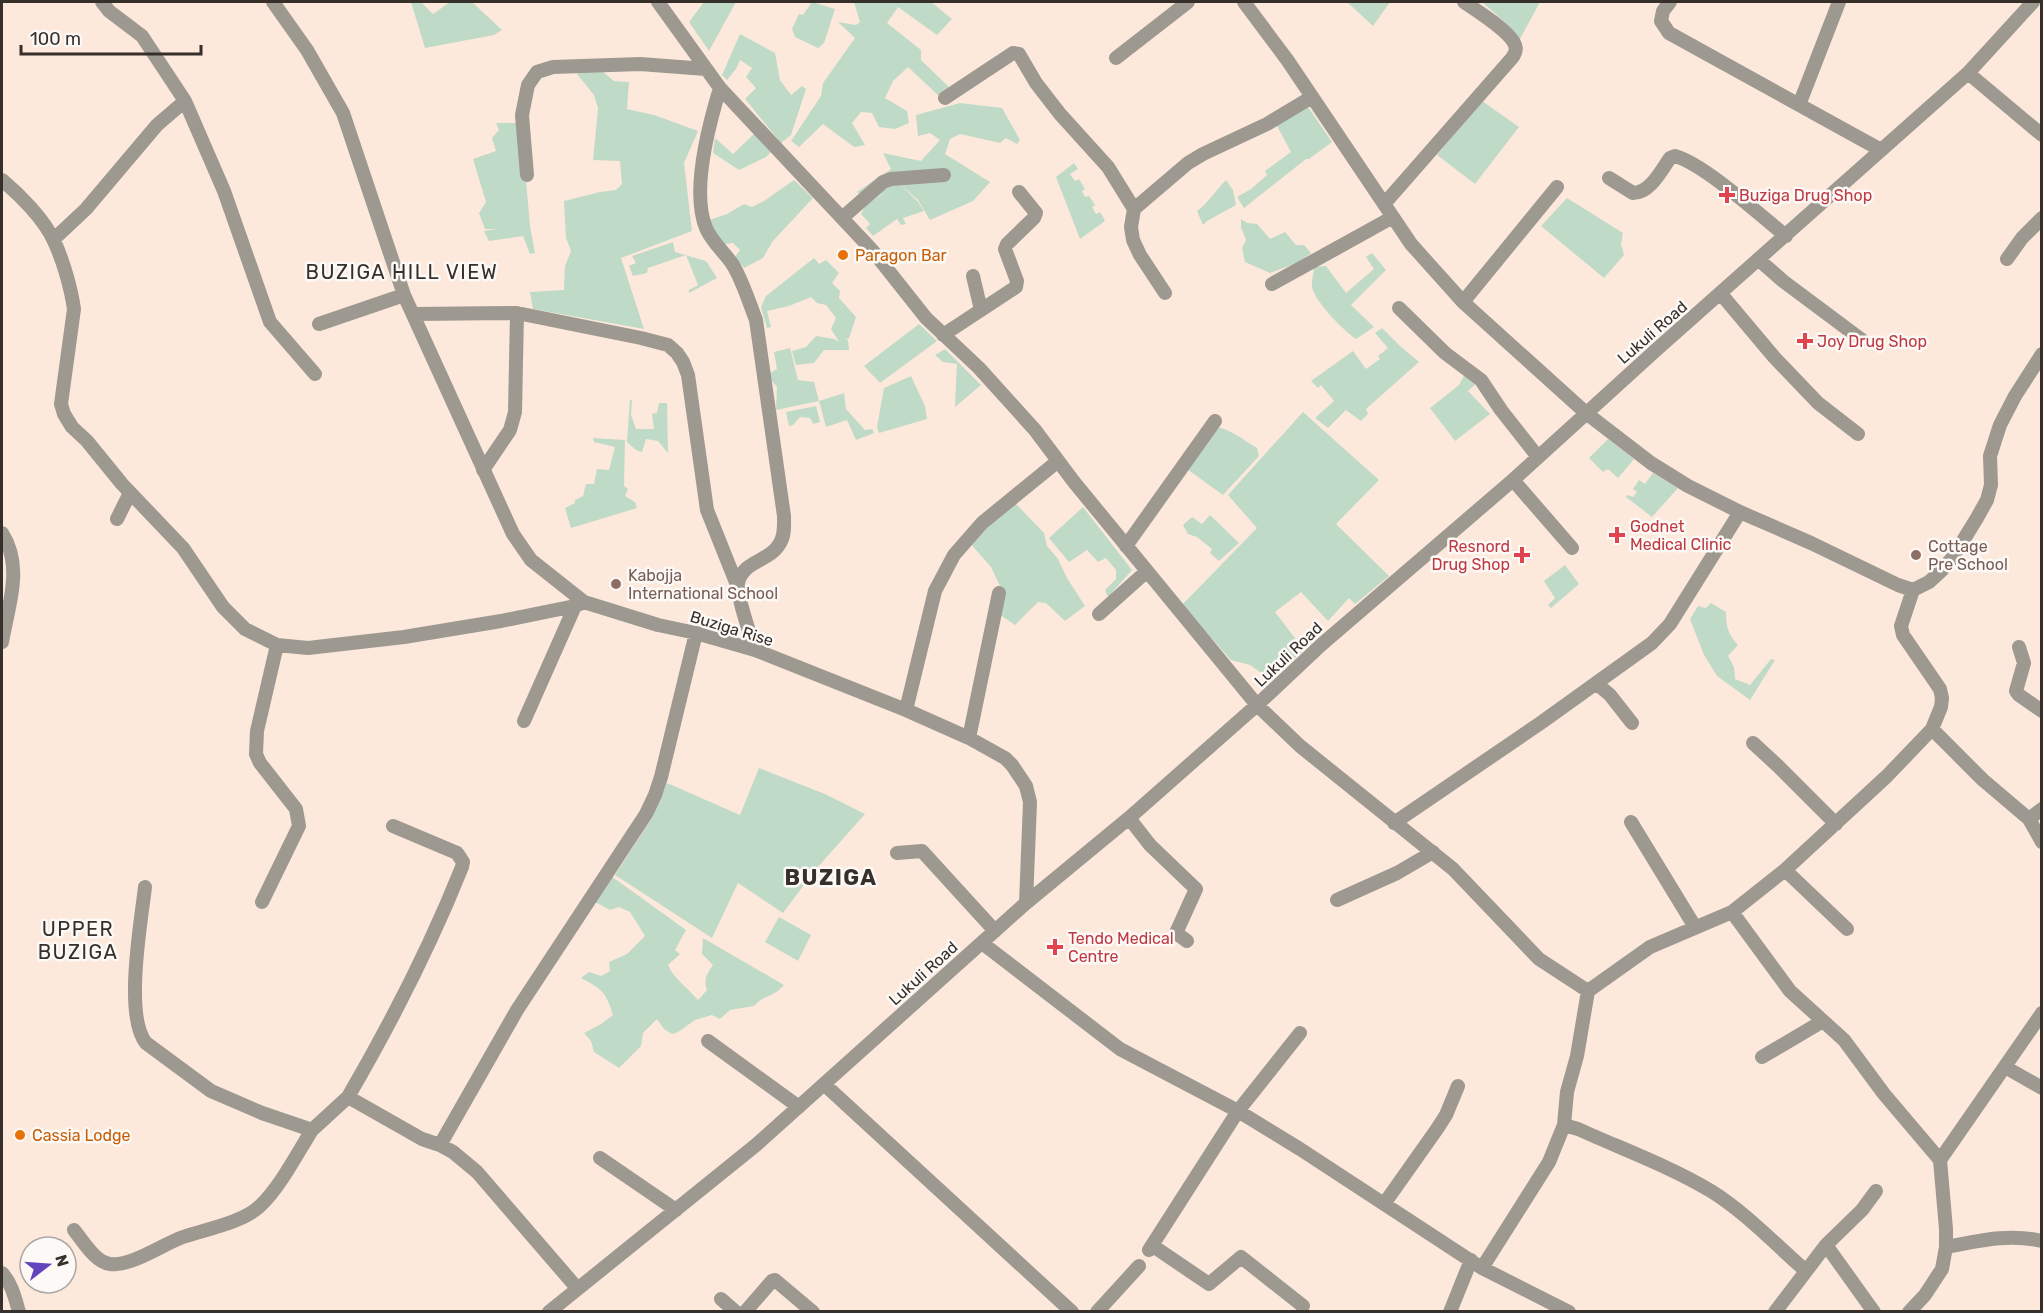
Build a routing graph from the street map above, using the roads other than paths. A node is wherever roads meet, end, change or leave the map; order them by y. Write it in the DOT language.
graph roads {
  1 [pos="102,2"];
  2 [pos="273,2"];
  3 [pos="658,2"];
  4 [pos="1188,2"];
  5 [pos="1244,2"];
  6 [pos="1464,2"];
  7 [pos="1670,2"];
  8 [pos="1839,2"];
  9 [pos="2033,2"];
  10 [pos="1116,58"];
  11 [pos="706,69"];
  12 [pos="1968,73"];
  13 [pos="720,88"];
  14 [pos="1312,96"];
  15 [pos="945,98"];
  16 [pos="185,100"];
  17 [pos="1799,105"];
  18 [pos="2042,135"];
  19 [pos="1881,150"];
  20 [pos="527,175"];
  21 [pos="944,175"];
  22 [pos="1609,178"];
  23 [pos="2,180"];
  24 [pos="1557,187"];
  25 [pos="1019,192"];
  26 [pos="1385,203"];
  27 [pos="1134,209"];
  28 [pos="1393,217"];
  29 [pos="842,218"];
  30 [pos="2042,218"];
  31 [pos="1786,236"];
  32 [pos="54,239"];
  33 [pos="2007,259"];
  34 [pos="1759,260"];
  35 [pos="974,276"];
  36 [pos="1272,284"];
  37 [pos="1165,293"];
  38 [pos="1721,294"];
  39 [pos="404,296"];
  40 [pos="1463,302"];
  41 [pos="1399,308"];
  42 [pos="981,310"];
  43 [pos="517,313"];
  44 [pos="414,314"];
  45 [pos="319,324"];
  46 [pos="943,334"];
  47 [pos="1862,340"];
  48 [pos="2040,359"];
  49 [pos="315,374"];
  50 [pos="1586,412"];
  51 [pos="1215,422"];
  52 [pos="1858,434"];
  53 [pos="1538,457"];
  54 [pos="1058,460"];
  55 [pos="483,470"];
  56 [pos="1513,480"];
  57 [pos="130,493"];
  58 [pos="1740,513"];
  59 [pos="117,519"];
  60 [pos="2,533"];
  61 [pos="1126,546"];
  62 [pos="1572,548"];
  63 [pos="1147,571"];
  64 [pos="737,585"];
  65 [pos="1913,590"];
  66 [pos="999,593"];
  67 [pos="580,604"];
  68 [pos="1099,614"];
  69 [pos="696,633"];
  70 [pos="2,642"];
  71 [pos="278,645"];
  72 [pos="2019,647"];
  73 [pos="755,650"];
  74 [pos="1596,682"];
  75 [pos="1257,705"];
  76 [pos="906,710"];
  77 [pos="2042,711"];
  78 [pos="524,720"];
  79 [pos="1632,723"];
  80 [pos="1932,729"];
  81 [pos="969,738"];
  82 [pos="1753,743"];
  83 [pos="2042,809"];
  84 [pos="1129,818"];
  85 [pos="2029,819"];
  86 [pos="1631,822"];
  87 [pos="1394,823"];
  88 [pos="1836,824"];
  89 [pos="393,826"];
  90 [pos="2042,842"];
  91 [pos="1433,852"];
  92 [pos="897,853"];
  93 [pos="1785,870"];
  94 [pos="145,887"];
  95 [pos="1337,900"];
  96 [pos="262,902"];
  97 [pos="1026,903"];
  98 [pos="1732,912"];
  99 [pos="1695,927"];
  100 [pos="1847,929"];
  101 [pos="995,931"];
  102 [pos="1187,941"];
  103 [pos="982,943"];
  104 [pos="1588,991"];
  105 [pos="2042,1013"];
  106 [pos="1823,1020"];
  107 [pos="1299,1033"];
  108 [pos="708,1041"];
  109 [pos="1762,1057"];
  110 [pos="2005,1067"];
  111 [pos="825,1085"];
  112 [pos="1458,1086"];
  113 [pos="2042,1088"];
  114 [pos="348,1097"];
  115 [pos="799,1107"];
  116 [pos="1238,1111"];
  117 [pos="1564,1125"];
  118 [pos="312,1131"];
  119 [pos="440,1145"];
  120 [pos="600,1158"];
  121 [pos="1940,1160"];
  122 [pos="1876,1191"];
  123 [pos="1384,1204"];
  124 [pos="676,1210"];
  125 [pos="74,1230"];
  126 [pos="2042,1241"];
  127 [pos="1826,1245"];
  128 [pos="1946,1247"];
  129 [pos="1477,1264"];
  130 [pos="1139,1266"];
  131 [pos="1806,1271"];
  132 [pos="2,1274"];
  133 [pos="577,1288"];
  134 [pos="721,1299"];
  135 [pos="1303,1306"];
  136 [pos="19,1311"];
  137 [pos="549,1311"];
  138 [pos="736,1311"];
  139 [pos="745,1311"];
  140 [pos="813,1311"];
  141 [pos="1072,1311"];
  142 [pos="1097,1311"];
  143 [pos="1450,1311"];
  144 [pos="1569,1311"];
  145 [pos="1775,1311"];
  146 [pos="1874,1311"];
  147 [pos="1909,1311"];
  1 -- 16 [label="street"];
  2 -- 39 [label="street"];
  3 -- 11 [label="street"];
  4 -- 10 [label="street"];
  5 -- 14 [label="street"];
  6 -- 26 [label="street"];
  7 -- 17 [label="street"];
  8 -- 17 [label="street"];
  9 -- 12 [label="street, Lukuli Road"];
  11 -- 13 [label="street"];
  11 -- 20 [label="street"];
  12 -- 18 [label="street"];
  12 -- 19 [label="street, Lukuli Road"];
  13 -- 29 [label="street"];
  13 -- 64 [label="street"];
  14 -- 26 [label="street"];
  14 -- 27 [label="street"];
  15 -- 27 [label="street"];
  16 -- 32 [label="street"];
  16 -- 49 [label="street"];
  17 -- 19 [label="street"];
  19 -- 31 [label="street, Lukuli Road"];
  21 -- 29 [label="street"];
  22 -- 31 [label="street"];
  23 -- 32 [label="street"];
  24 -- 40 [label="street"];
  25 -- 42 [label="street"];
  26 -- 28 [label="street"];
  27 -- 37 [label="street"];
  28 -- 36 [label="street"];
  28 -- 40 [label="street"];
  29 -- 46 [label="street"];
  30 -- 33 [label="street"];
  31 -- 34 [label="street, Lukuli Road"];
  32 -- 57 [label="street, Buziga Rise"];
  34 -- 38 [label="street, Lukuli Road"];
  34 -- 47 [label="street"];
  35 -- 42 [label="street"];
  38 -- 50 [label="street, Lukuli Road"];
  38 -- 52 [label="street"];
  39 -- 44 [label="street"];
  39 -- 45 [label="street"];
  40 -- 50 [label="street"];
  41 -- 53 [label="street"];
  42 -- 46 [label="street"];
  43 -- 44 [label="street"];
  43 -- 55 [label="street"];
  43 -- 64 [label="street"];
  44 -- 55 [label="street"];
  46 -- 54 [label="street"];
  48 -- 65 [label="street"];
  50 -- 53 [label="street, Lukuli Road"];
  50 -- 58 [label="street"];
  51 -- 61 [label="street"];
  53 -- 56 [label="street, Lukuli Road"];
  54 -- 61 [label="street"];
  54 -- 76 [label="street"];
  55 -- 67 [label="street"];
  56 -- 62 [label="street"];
  56 -- 75 [label="street, Lukuli Road"];
  57 -- 59 [label="street"];
  57 -- 71 [label="street, Buziga Rise"];
  58 -- 65 [label="street"];
  58 -- 74 [label="street"];
  60 -- 70 [label="street"];
  61 -- 63 [label="street"];
  63 -- 68 [label="street"];
  63 -- 75 [label="street"];
  64 -- 73 [label="street"];
  65 -- 80 [label="street"];
  66 -- 81 [label="street"];
  67 -- 69 [label="street, Buziga Rise"];
  67 -- 71 [label="street, Buziga Rise"];
  67 -- 78 [label="street"];
  69 -- 73 [label="street, Buziga Rise"];
  69 -- 119 [label="street"];
  71 -- 96 [label="street"];
  72 -- 77 [label="street"];
  73 -- 76 [label="street, Buziga Rise"];
  74 -- 79 [label="street"];
  74 -- 87 [label="street"];
  75 -- 84 [label="street, Lukuli Road"];
  75 -- 87 [label="street"];
  76 -- 81 [label="street, Buziga Rise"];
  80 -- 85 [label="street"];
  80 -- 88 [label="street"];
  81 -- 97 [label="street, Buziga Rise"];
  82 -- 88 [label="street"];
  83 -- 85 [label="street"];
  84 -- 97 [label="street, Lukuli Road"];
  84 -- 102 [label="street"];
  85 -- 90 [label="street"];
  86 -- 99 [label="street"];
  87 -- 91 [label="street"];
  88 -- 93 [label="street"];
  89 -- 114 [label="street"];
  91 -- 95 [label="street"];
  91 -- 104 [label="street"];
  92 -- 101 [label="street"];
  93 -- 98 [label="street"];
  93 -- 100 [label="street"];
  94 -- 118 [label="street"];
  97 -- 101 [label="street, Lukuli Road"];
  98 -- 99 [label="street"];
  98 -- 106 [label="street"];
  99 -- 104 [label="street"];
  101 -- 103 [label="street, Lukuli Road"];
  103 -- 111 [label="street, Lukuli Road"];
  103 -- 116 [label="street"];
  104 -- 117 [label="street"];
  105 -- 110 [label="street"];
  106 -- 109 [label="street"];
  106 -- 121 [label="street"];
  107 -- 116 [label="street"];
  108 -- 115 [label="street"];
  110 -- 113 [label="street"];
  110 -- 121 [label="street"];
  111 -- 115 [label="street, Lukuli Road"];
  111 -- 141 [label="street"];
  112 -- 123 [label="street"];
  114 -- 118 [label="street"];
  114 -- 119 [label="street"];
  115 -- 124 [label="street, Lukuli Road"];
  116 -- 123 [label="street"];
  116 -- 135 [label="street"];
  117 -- 129 [label="street"];
  117 -- 131 [label="street"];
  118 -- 125 [label="street"];
  119 -- 133 [label="street"];
  120 -- 124 [label="street"];
  121 -- 128 [label="street"];
  122 -- 127 [label="street"];
  123 -- 129 [label="street"];
  124 -- 133 [label="street, Lukuli Road"];
  126 -- 128 [label="street"];
  127 -- 131 [label="street"];
  127 -- 146 [label="street"];
  128 -- 147 [label="street"];
  129 -- 143 [label="street"];
  129 -- 144 [label="street"];
  130 -- 142 [label="street"];
  131 -- 145 [label="street"];
  132 -- 136 [label="street"];
  133 -- 137 [label="street, Lukuli Road"];
  134 -- 138 [label="street"];
  139 -- 140 [label="street"];
}
